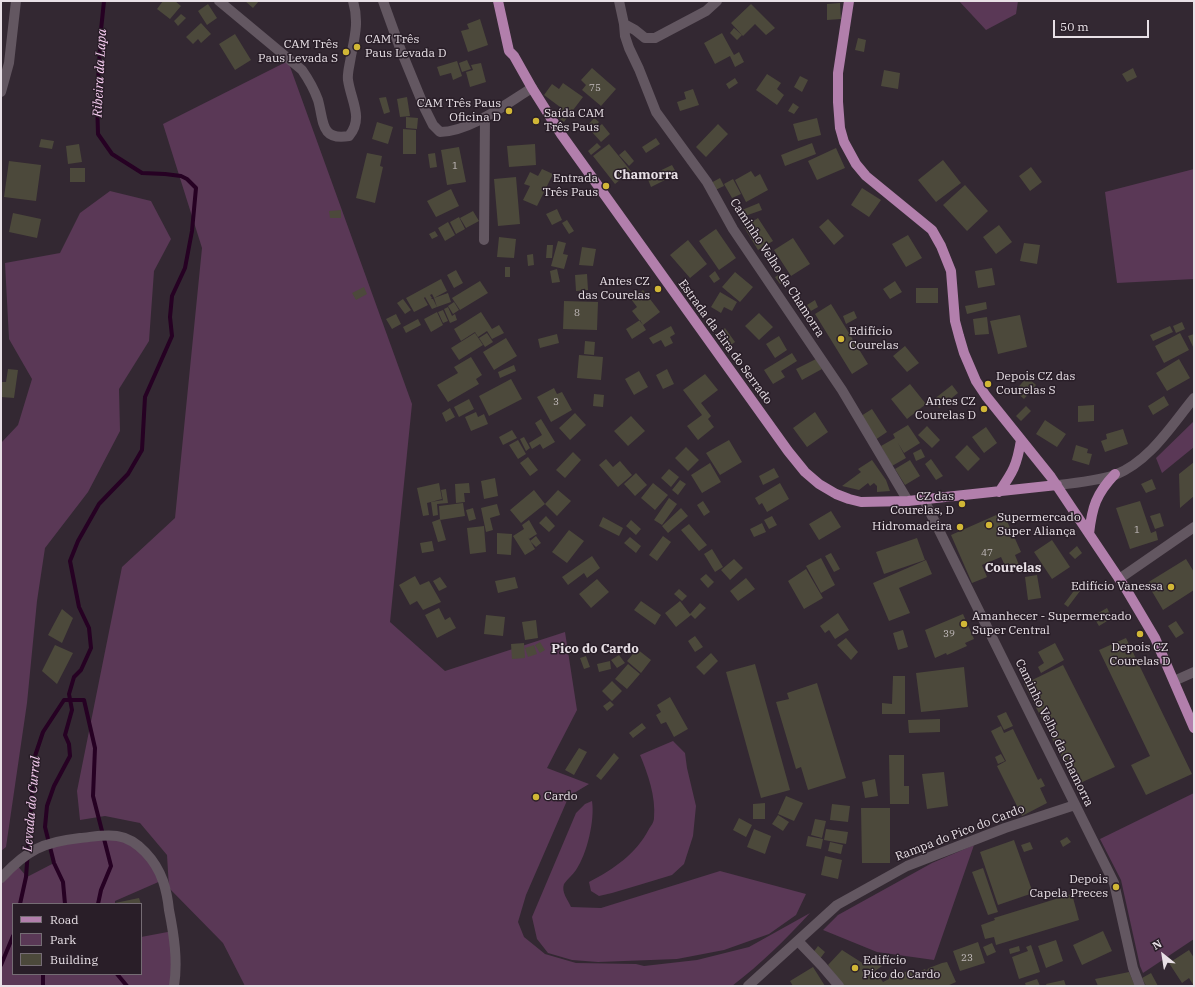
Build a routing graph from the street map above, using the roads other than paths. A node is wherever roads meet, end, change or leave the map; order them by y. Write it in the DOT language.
graph roads {
  1 [pos="16,1"];
  2 [pos="219,1"];
  3 [pos="353,1"];
  4 [pos="383,1"];
  5 [pos="498,1"];
  6 [pos="619,1"];
  7 [pos="717,1"];
  8 [pos="849,1"];
  9 [pos="624,24"];
  10 [pos="532,88"];
  11 [pos="1,92"];
  12 [pos="485,117"];
  13 [pos="484,240"];
  14 [pos="1194,398"];
  15 [pos="1022,440"];
  16 [pos="1115,474"];
  17 [pos="1057,485"];
  18 [pos="999,492"];
  19 [pos="924,500"];
  20 [pos="908,501"];
  21 [pos="1194,527"];
  22 [pos="1089,534"];
  23 [pos="1119,579"];
  24 [pos="1194,672"];
  25 [pos="1174,680"];
  26 [pos="1194,728"];
  27 [pos="1075,805"];
  28 [pos="1,878"];
  29 [pos="798,941"];
  30 [pos="174,986"];
  31 [pos="748,986"];
  32 [pos="838,986"];
  33 [pos="1140,986"];
  1 -- 11 [label="street"];
  2 -- 3 [label="street"];
  4 -- 12 [label="street"];
  5 -- 10 [label="main road, Estrada da Eira do Serrado"];
  6 -- 9 [label="street, Caminho Velho da Chamorra"];
  7 -- 9 [label="street"];
  8 -- 15 [label="main road"];
  9 -- 20 [label="street, Caminho Velho da Chamorra"];
  10 -- 12 [label="street"];
  10 -- 20 [label="main road, Estrada da Eira do Serrado"];
  12 -- 13 [label="street"];
  14 -- 16 [label="street"];
  15 -- 17 [label="main road"];
  15 -- 18 [label="main road"];
  16 -- 17 [label="street"];
  16 -- 22 [label="main road"];
  17 -- 18 [label="main road, Estrada da Eira do Serrado"];
  17 -- 22 [label="main road"];
  18 -- 19 [label="main road, Estrada da Eira do Serrado"];
  19 -- 20 [label="main road, Estrada da Eira do Serrado"];
  19 -- 27 [label="street, Caminho Velho da Chamorra"];
  21 -- 23 [label="street"];
  22 -- 23 [label="main road"];
  23 -- 25 [label="main road"];
  24 -- 25 [label="street"];
  25 -- 26 [label="main road"];
  27 -- 29 [label="street, Rampa do Pico do Cardo"];
  27 -- 33 [label="street, Caminho Velho da Chamorra"];
  28 -- 30 [label="street"];
  29 -- 31 [label="street, Rampa do Pico do Cardo"];
  29 -- 32 [label="street"];
}
